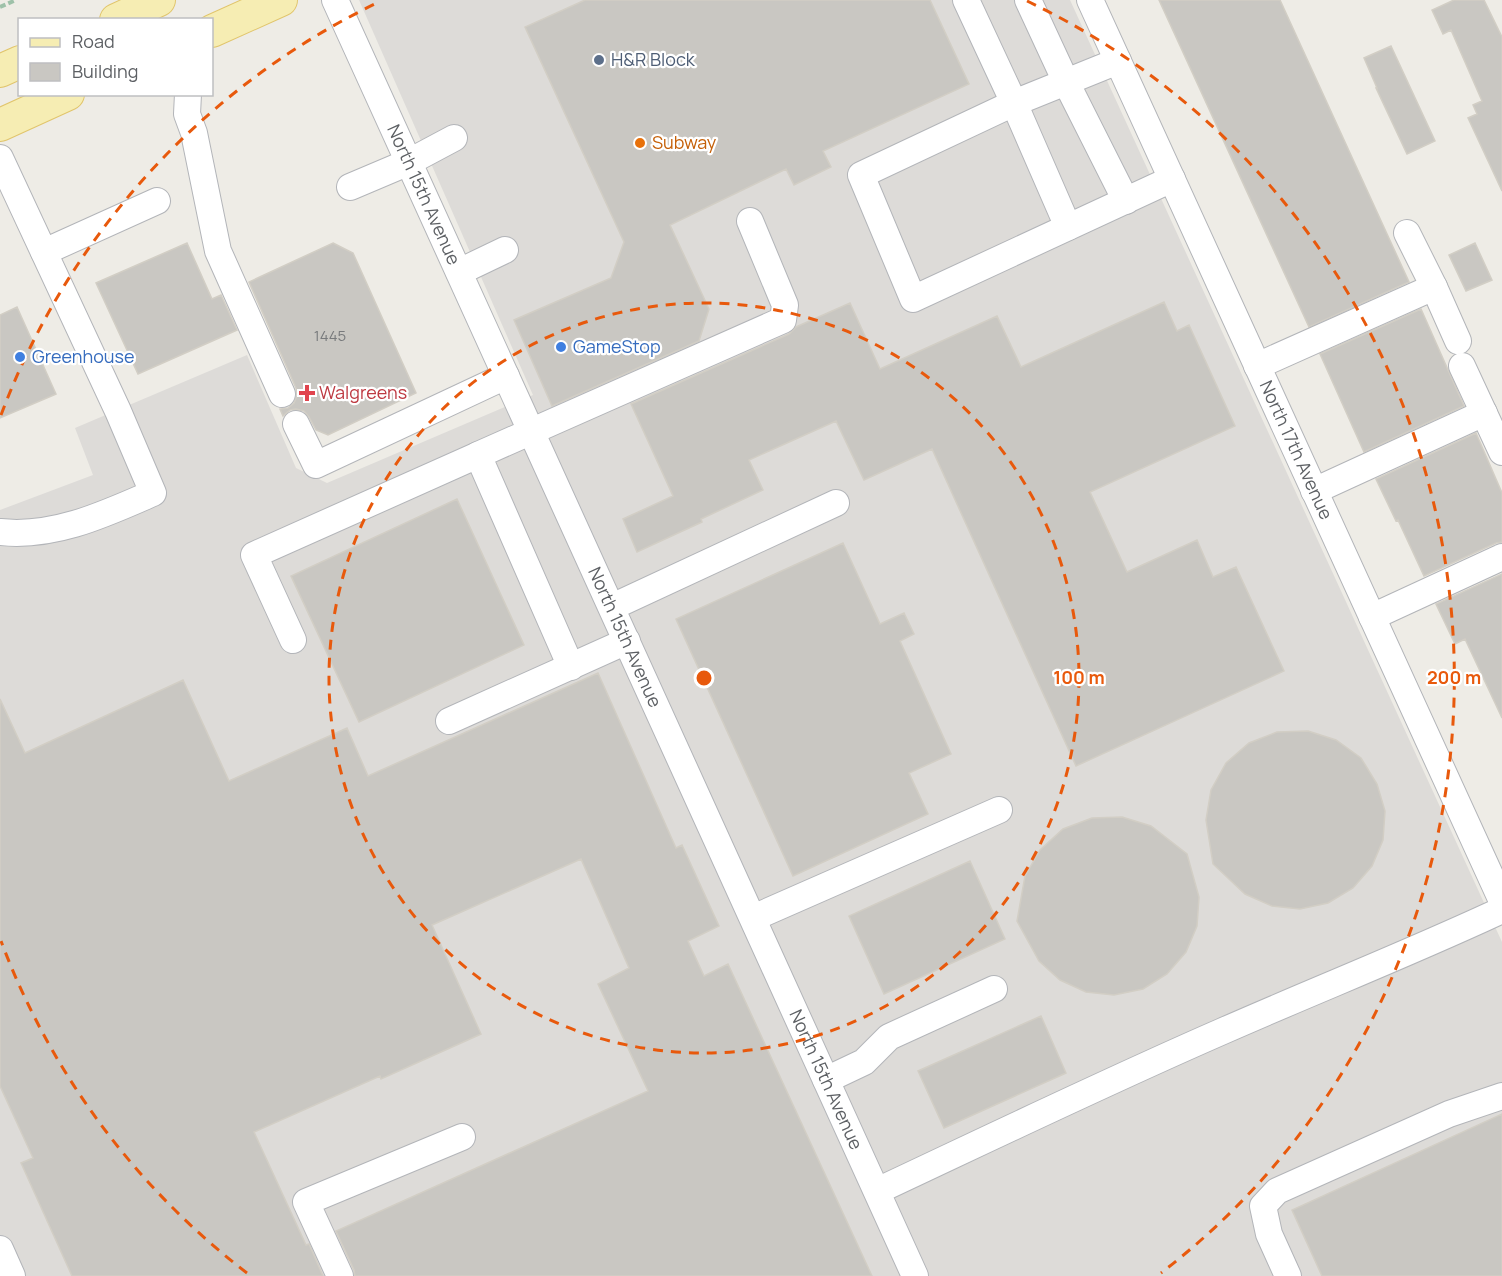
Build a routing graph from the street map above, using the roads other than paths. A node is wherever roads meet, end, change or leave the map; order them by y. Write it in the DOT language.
graph roads {
  1 [pos="159,0"];
  2 [pos="281,0"];
  3 [pos="335,0"];
  4 [pos="966,0"];
  5 [pos="1028,0"];
  6 [pos="1090,0"];
  7 [pos="120,18"];
  8 [pos="213,31"];
  9 [pos="1118,61"];
  10 [pos="18,64"];
  11 [pos="0,71"];
  12 [pos="1066,82"];
  13 [pos="64,96"];
  14 [pos="171,96"];
  15 [pos="1014,103"];
  16 [pos="188,104"];
  17 [pos="0,125"];
  18 [pos="454,138"];
  19 [pos="0,158"];
  20 [pos="409,162"];
  21 [pos="1172,179"];
  22 [pos="350,187"];
  23 [pos="157,201"];
  24 [pos="1126,201"];
  25 [pos="750,222"];
  26 [pos="1068,227"];
  27 [pos="1407,233"];
  28 [pos="505,250"];
  29 [pos="44,252"];
  30 [pos="459,272"];
  31 [pos="1434,287"];
  32 [pos="1257,366"];
  33 [pos="506,376"];
  34 [pos="282,394"];
  35 [pos="1484,413"];
  36 [pos="296,424"];
  37 [pos="532,433"];
  38 [pos="1502,452"];
  39 [pos="478,455"];
  40 [pos="1314,491"];
  41 [pos="836,503"];
  42 [pos="0,532"];
  43 [pos="1502,557"];
  44 [pos="612,607"];
  45 [pos="1372,617"];
  46 [pos="293,640"];
  47 [pos="627,641"];
  48 [pos="571,667"];
  49 [pos="449,721"];
  50 [pos="999,810"];
  51 [pos="1502,901"];
  52 [pos="1502,910"];
  53 [pos="753,918"];
  54 [pos="994,989"];
  55 [pos="826,1080"];
  56 [pos="1502,1096"];
  57 [pos="462,1137"];
  58 [pos="877,1191"];
  59 [pos="0,1250"];
  60 [pos="12,1276"];
  61 [pos="339,1276"];
  62 [pos="915,1276"];
  63 [pos="1288,1276"];
  1 -- 7 [label="main road"];
  2 -- 8 [label="main road"];
  3 -- 20 [label="street, North 15th Avenue"];
  4 -- 15 [label="street"];
  5 -- 12 [label="street"];
  6 -- 9 [label="street, North 17th Avenue"];
  9 -- 12 [label="street"];
  9 -- 21 [label="street, North 17th Avenue"];
  10 -- 11 [label="main road"];
  12 -- 15 [label="street"];
  12 -- 24 [label="street"];
  13 -- 17 [label="main road"];
  14 -- 16 [label="street"];
  15 -- 26 [label="street"];
  15 -- 26 [label="street"];
  16 -- 34 [label="street"];
  18 -- 20 [label="street"];
  19 -- 29 [label="street"];
  20 -- 22 [label="street"];
  20 -- 30 [label="street, North 15th Avenue"];
  21 -- 24 [label="street"];
  21 -- 32 [label="street, North 17th Avenue"];
  23 -- 29 [label="street"];
  24 -- 26 [label="street"];
  25 -- 37 [label="street"];
  27 -- 31 [label="street"];
  28 -- 30 [label="street"];
  29 -- 42 [label="street"];
  30 -- 33 [label="street, North 15th Avenue"];
  31 -- 32 [label="street"];
  31 -- 35 [label="street"];
  32 -- 40 [label="street, North 17th Avenue"];
  33 -- 36 [label="street"];
  33 -- 37 [label="street, North 15th Avenue"];
  35 -- 38 [label="street"];
  35 -- 40 [label="street"];
  37 -- 39 [label="street"];
  37 -- 44 [label="street, North 15th Avenue"];
  39 -- 46 [label="street"];
  39 -- 48 [label="street"];
  40 -- 45 [label="street, North 17th Avenue"];
  41 -- 44 [label="street"];
  43 -- 45 [label="street"];
  44 -- 47 [label="street, North 15th Avenue"];
  45 -- 51 [label="street, North 17th Avenue"];
  47 -- 48 [label="street"];
  47 -- 53 [label="street, North 15th Avenue"];
  48 -- 49 [label="street"];
  50 -- 53 [label="street"];
  52 -- 58 [label="street"];
  53 -- 55 [label="street, North 15th Avenue"];
  54 -- 55 [label="street"];
  55 -- 58 [label="street, North 15th Avenue"];
  56 -- 63 [label="street"];
  57 -- 61 [label="street"];
  58 -- 62 [label="street, North 15th Avenue"];
  59 -- 60 [label="street"];
}
